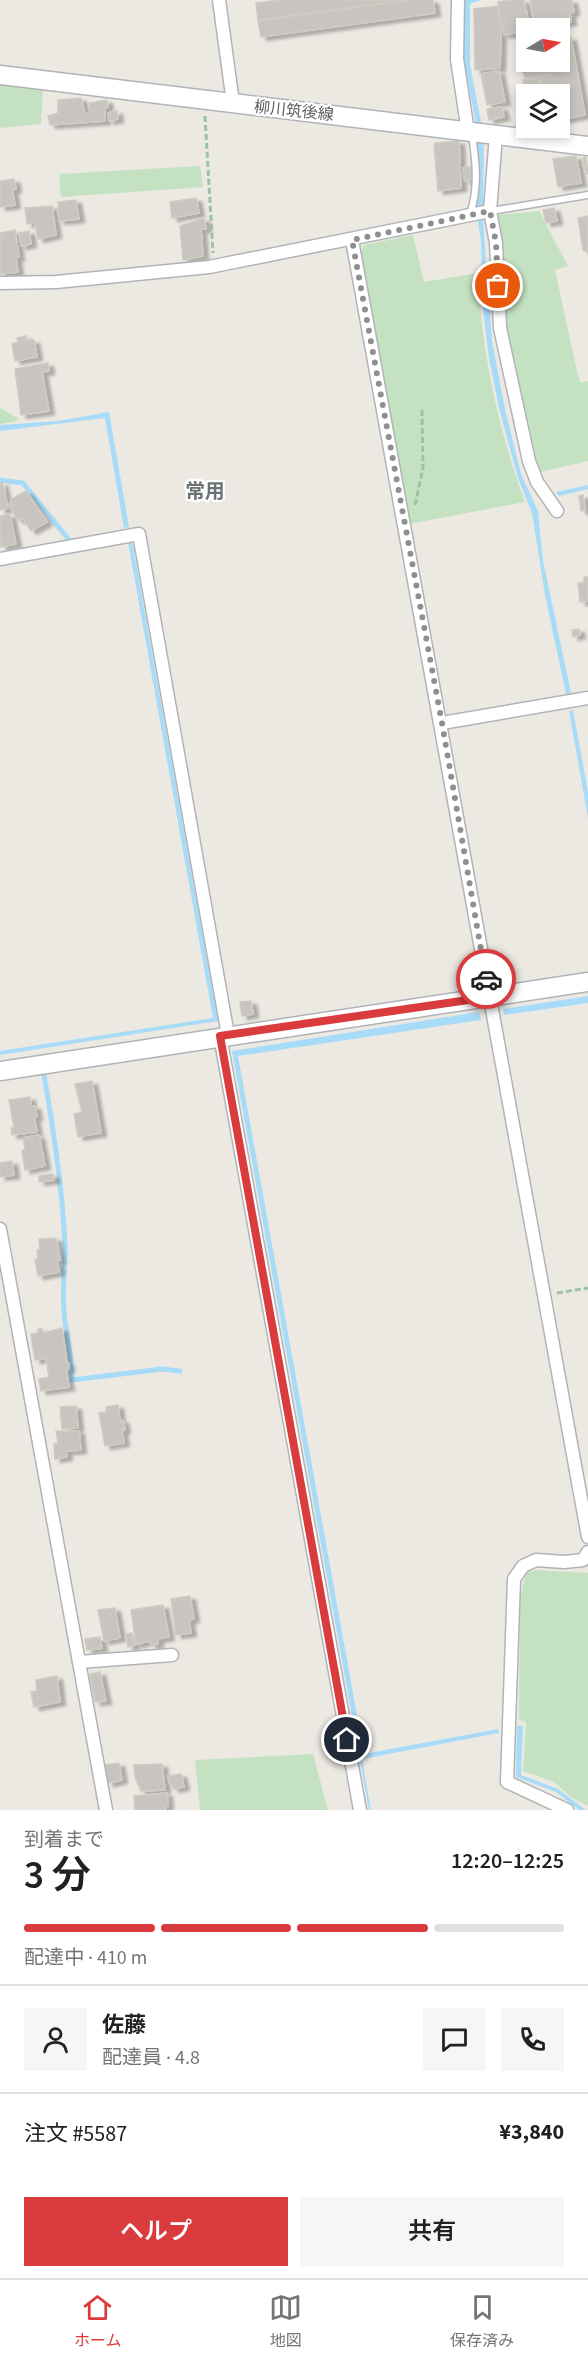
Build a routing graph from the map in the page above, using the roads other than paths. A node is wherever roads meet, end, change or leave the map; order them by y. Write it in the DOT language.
graph roads {
  1 [pos="219,0"];
  2 [pos="458,0"];
  3 [pos="0,75"];
  4 [pos="233,103"];
  5 [pos="470,132"];
  6 [pos="496,135"];
  7 [pos="588,146"];
  8 [pos="588,195"];
  9 [pos="490,211"];
  10 [pos="470,215"];
  11 [pos="352,240"];
  12 [pos="0,283"];
  13 [pos="557,511"];
  14 [pos="0,559"];
  15 [pos="588,698"];
  16 [pos="442,723"];
  17 [pos="588,982"];
  18 [pos="489,997"];
  19 [pos="224,1035"];
  20 [pos="0,1071"];
  21 [pos="0,1229"];
  22 [pos="4,1279"];
  23 [pos="588,1537"];
  24 [pos="588,1552"];
  25 [pos="172,1654"];
  26 [pos="79,1662"];
  27 [pos="106,1810"];
  28 [pos="360,1810"];
  29 [pos="567,1810"];
  1 -- 4 [label="street"];
  2 -- 5 [label="street"];
  3 -- 4 [label="main road, 柳川筑後線"];
  4 -- 5 [label="main road, 柳川筑後線"];
  5 -- 6 [label="main road, 柳川筑後線"];
  5 -- 10 [label="lane"];
  6 -- 7 [label="main road, 柳川筑後線"];
  6 -- 9 [label="street"];
  8 -- 9 [label="lane"];
  9 -- 10 [label="street"];
  9 -- 13 [label="street"];
  10 -- 11 [label="street"];
  11 -- 12 [label="street"];
  11 -- 16 [label="street"];
  14 -- 19 [label="street"];
  15 -- 16 [label="street"];
  16 -- 18 [label="street"];
  17 -- 18 [label="main road"];
  18 -- 19 [label="main road"];
  18 -- 23 [label="street"];
  19 -- 20 [label="main road"];
  19 -- 28 [label="street"];
  21 -- 22 [label="street"];
  22 -- 26 [label="street"];
  24 -- 29 [label="street"];
  25 -- 26 [label="street"];
  26 -- 27 [label="street"];
}
